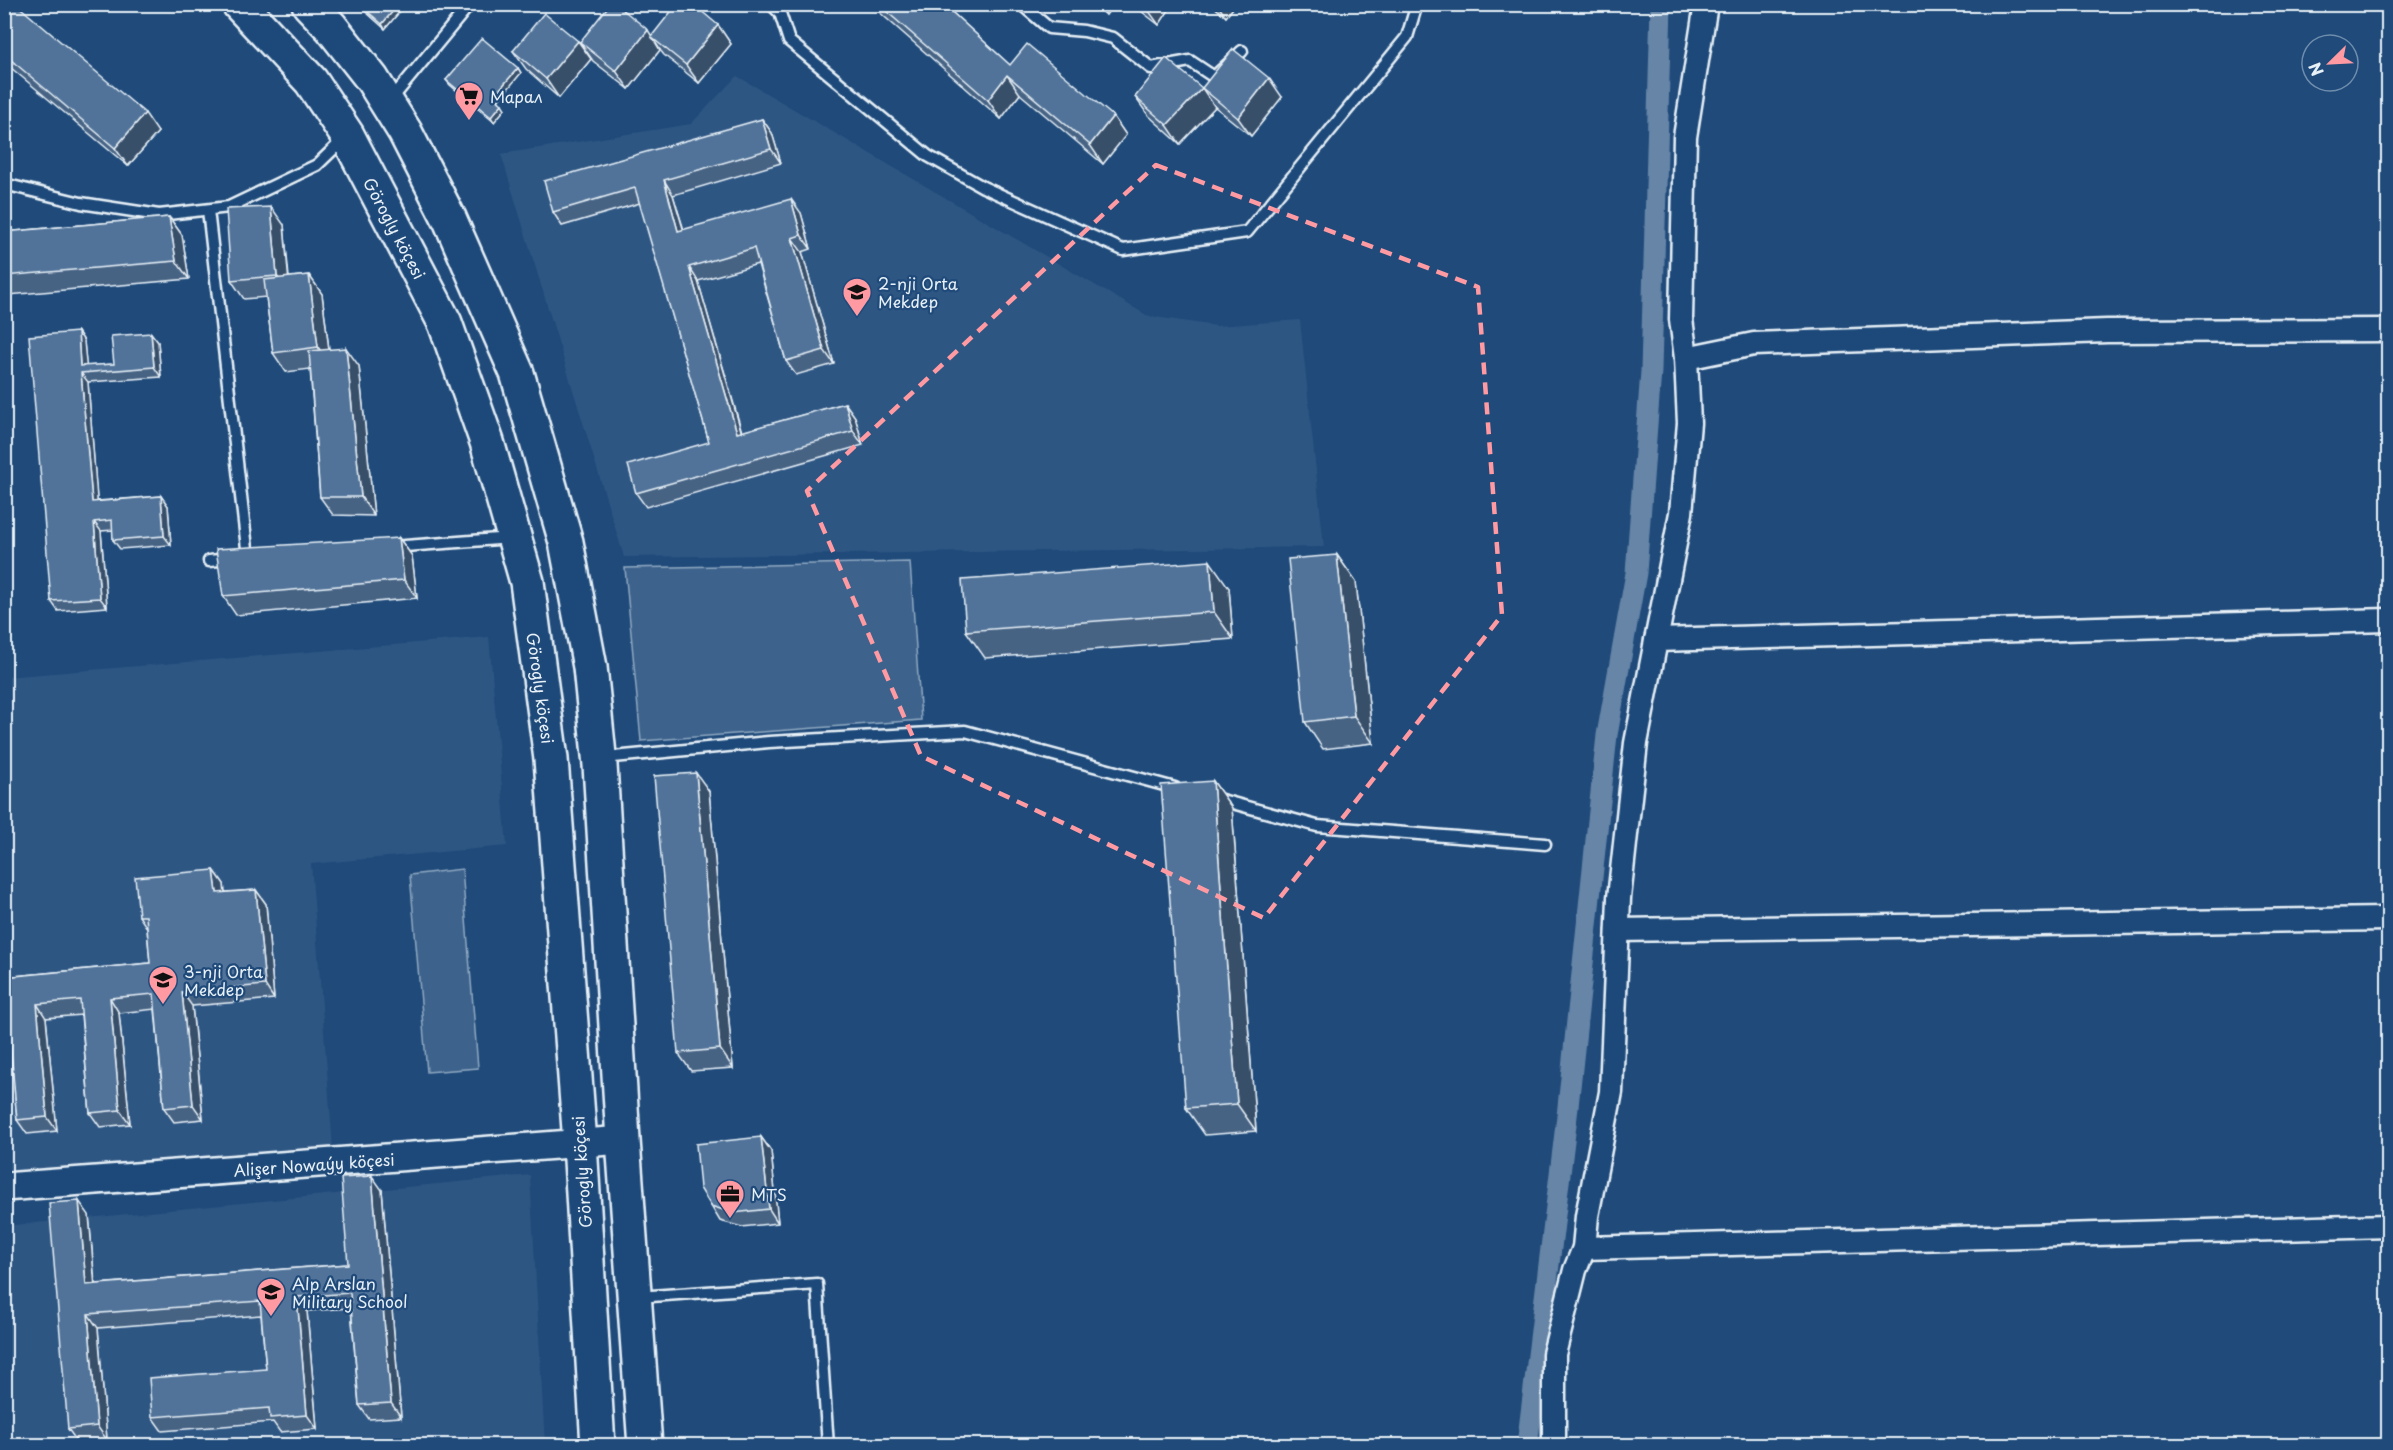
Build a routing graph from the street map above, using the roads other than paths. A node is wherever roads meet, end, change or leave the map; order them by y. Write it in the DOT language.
graph roads {
  1 [pos="239,4"];
  2 [pos="309,4"];
  3 [pos="470,4"];
  4 [pos="771,4"];
  5 [pos="1021,4"];
  6 [pos="1417,4"];
  7 [pos="1706,4"];
  8 [pos="1242,51"];
  9 [pos="388,103"];
  10 [pos="347,135"];
  11 [pos="4,183"];
  12 [pos="208,210"];
  13 [pos="2388,330"];
  14 [pos="1686,358"];
  15 [pos="514,538"];
  16 [pos="385,548"];
  17 [pos="208,561"];
  18 [pos="2388,620"];
  19 [pos="1656,640"];
  20 [pos="599,759"];
  21 [pos="1545,844"];
  22 [pos="2388,919"];
  23 [pos="1618,930"];
  24 [pos="623,1140"];
  25 [pos="580,1143"];
  26 [pos="4,1187"];
  27 [pos="2388,1226"];
  28 [pos="1584,1248"];
  29 [pos="635,1298"];
  30 [pos="598,1446"];
  31 [pos="645,1446"];
  32 [pos="828,1446"];
  33 [pos="1554,1446"];
  1 -- 10 [label="main road, Görogly köçesi"];
  2 -- 9 [label="main road"];
  3 -- 9 [label="lane"];
  4 -- 6 [label="lane"];
  5 -- 8 [label="lane"];
  7 -- 14 [label="street"];
  9 -- 20 [label="main road"];
  10 -- 12 [label="lane"];
  10 -- 15 [label="main road, Görogly köçesi"];
  11 -- 12 [label="lane"];
  12 -- 17 [label="lane"];
  13 -- 14 [label="street"];
  14 -- 19 [label="street"];
  15 -- 16 [label="lane"];
  15 -- 25 [label="main road, Görogly köçesi"];
  18 -- 19 [label="street"];
  19 -- 23 [label="street"];
  20 -- 21 [label="lane"];
  20 -- 24 [label="main road"];
  22 -- 23 [label="street"];
  23 -- 28 [label="street"];
  24 -- 25 [label="street, Alişer Nowaýy köçesi"];
  24 -- 29 [label="main road"];
  25 -- 26 [label="street, Alişer Nowaýy köçesi"];
  25 -- 30 [label="main road, Görogly köçesi"];
  27 -- 28 [label="street"];
  28 -- 33 [label="street"];
  29 -- 31 [label="main road"];
  29 -- 32 [label="lane"];
}
